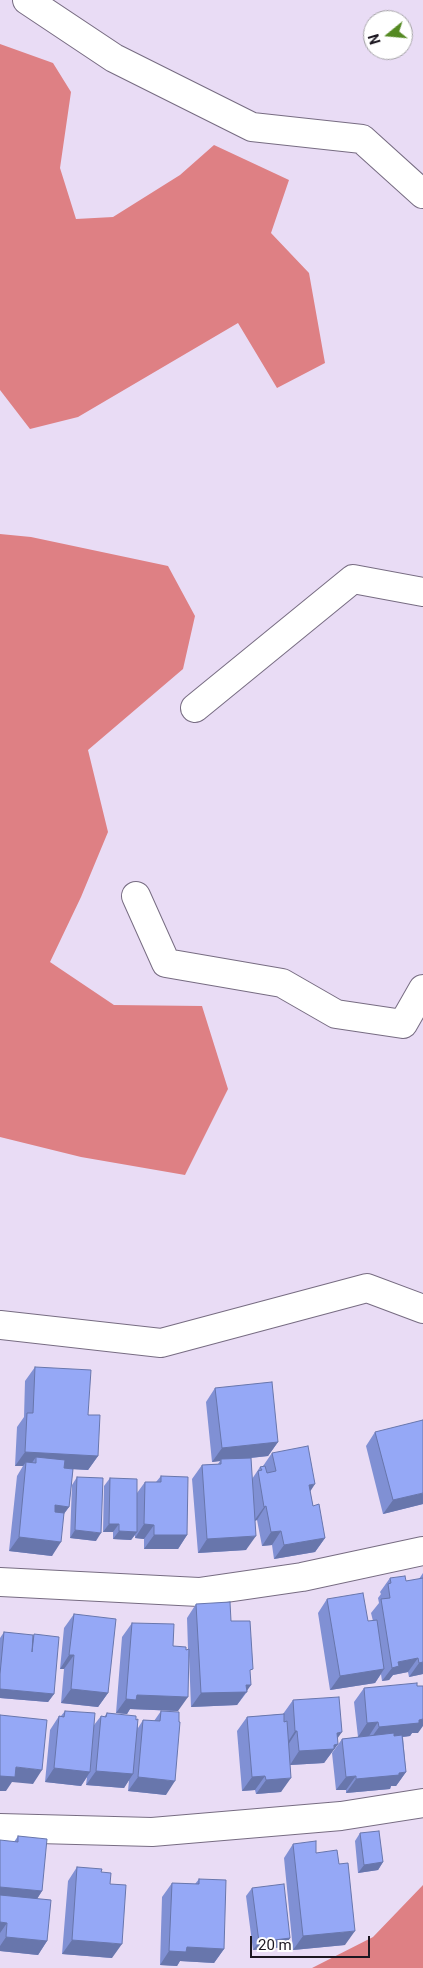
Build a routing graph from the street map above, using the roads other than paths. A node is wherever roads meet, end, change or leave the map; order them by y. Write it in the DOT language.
graph roads {
  1 [pos="27,0"];
  2 [pos="423,194"];
  3 [pos="423,592"];
  4 [pos="195,708"];
  5 [pos="136,896"];
  6 [pos="423,989"];
  7 [pos="423,1309"];
  8 [pos="0,1326"];
  9 [pos="423,1551"];
  10 [pos="0,1582"];
  11 [pos="423,1803"];
  12 [pos="0,1828"];
  1 -- 2 [label="street"];
  3 -- 4 [label="street"];
  5 -- 6 [label="street"];
  7 -- 8 [label="street"];
  9 -- 10 [label="street"];
  11 -- 12 [label="street"];
}
